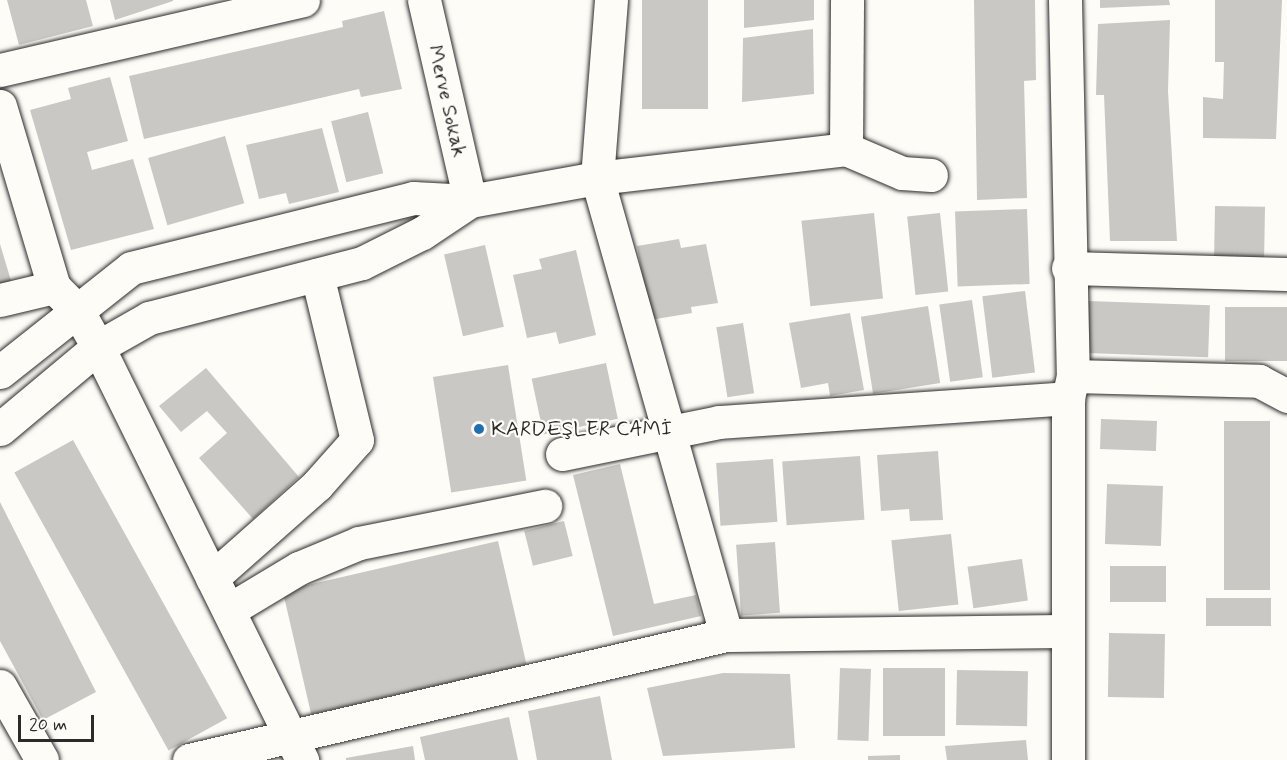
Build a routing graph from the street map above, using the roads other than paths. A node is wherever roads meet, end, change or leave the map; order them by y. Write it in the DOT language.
graph roads {
  1 [pos="303,0"];
  2 [pos="424,0"];
  3 [pos="611,0"];
  4 [pos="847,0"];
  5 [pos="1065,0"];
  6 [pos="0,70"];
  7 [pos="0,106"];
  8 [pos="846,149"];
  9 [pos="931,175"];
  10 [pos="597,178"];
  11 [pos="470,201"];
  12 [pos="1068,268"];
  13 [pos="1287,274"];
  14 [pos="316,275"];
  15 [pos="54,287"];
  16 [pos="0,300"];
  17 [pos="77,310"];
  18 [pos="98,347"];
  19 [pos="0,372"];
  20 [pos="1070,387"];
  21 [pos="1287,396"];
  22 [pos="0,429"];
  23 [pos="668,431"];
  24 [pos="562,454"];
  25 [pos="545,506"];
  26 [pos="212,578"];
  27 [pos="229,610"];
  28 [pos="1066,631"];
  29 [pos="726,635"];
  30 [pos="0,686"];
  31 [pos="297,749"];
  32 [pos="42,760"];
  33 [pos="189,760"];
  34 [pos="1068,760"];
  1 -- 6 [label="street"];
  2 -- 11 [label="street, Merve Sokak"];
  3 -- 10 [label="street"];
  4 -- 8 [label="street"];
  5 -- 12 [label="street"];
  7 -- 15 [label="street"];
  8 -- 9 [label="street"];
  8 -- 10 [label="street"];
  10 -- 11 [label="street"];
  10 -- 23 [label="street"];
  11 -- 14 [label="street"];
  11 -- 17 [label="street"];
  12 -- 13 [label="street"];
  12 -- 20 [label="street"];
  14 -- 18 [label="street"];
  14 -- 26 [label="street"];
  15 -- 16 [label="street"];
  15 -- 17 [label="street"];
  17 -- 18 [label="street"];
  17 -- 19 [label="street"];
  18 -- 22 [label="street"];
  18 -- 26 [label="street"];
  20 -- 21 [label="street"];
  20 -- 23 [label="street"];
  20 -- 28 [label="street"];
  23 -- 24 [label="street"];
  23 -- 29 [label="street"];
  25 -- 27 [label="street"];
  26 -- 27 [label="street"];
  27 -- 31 [label="street"];
  28 -- 29 [label="street"];
  28 -- 34 [label="street"];
  29 -- 31 [label="street"];
  30 -- 32 [label="street"];
  31 -- 33 [label="street"];
}
